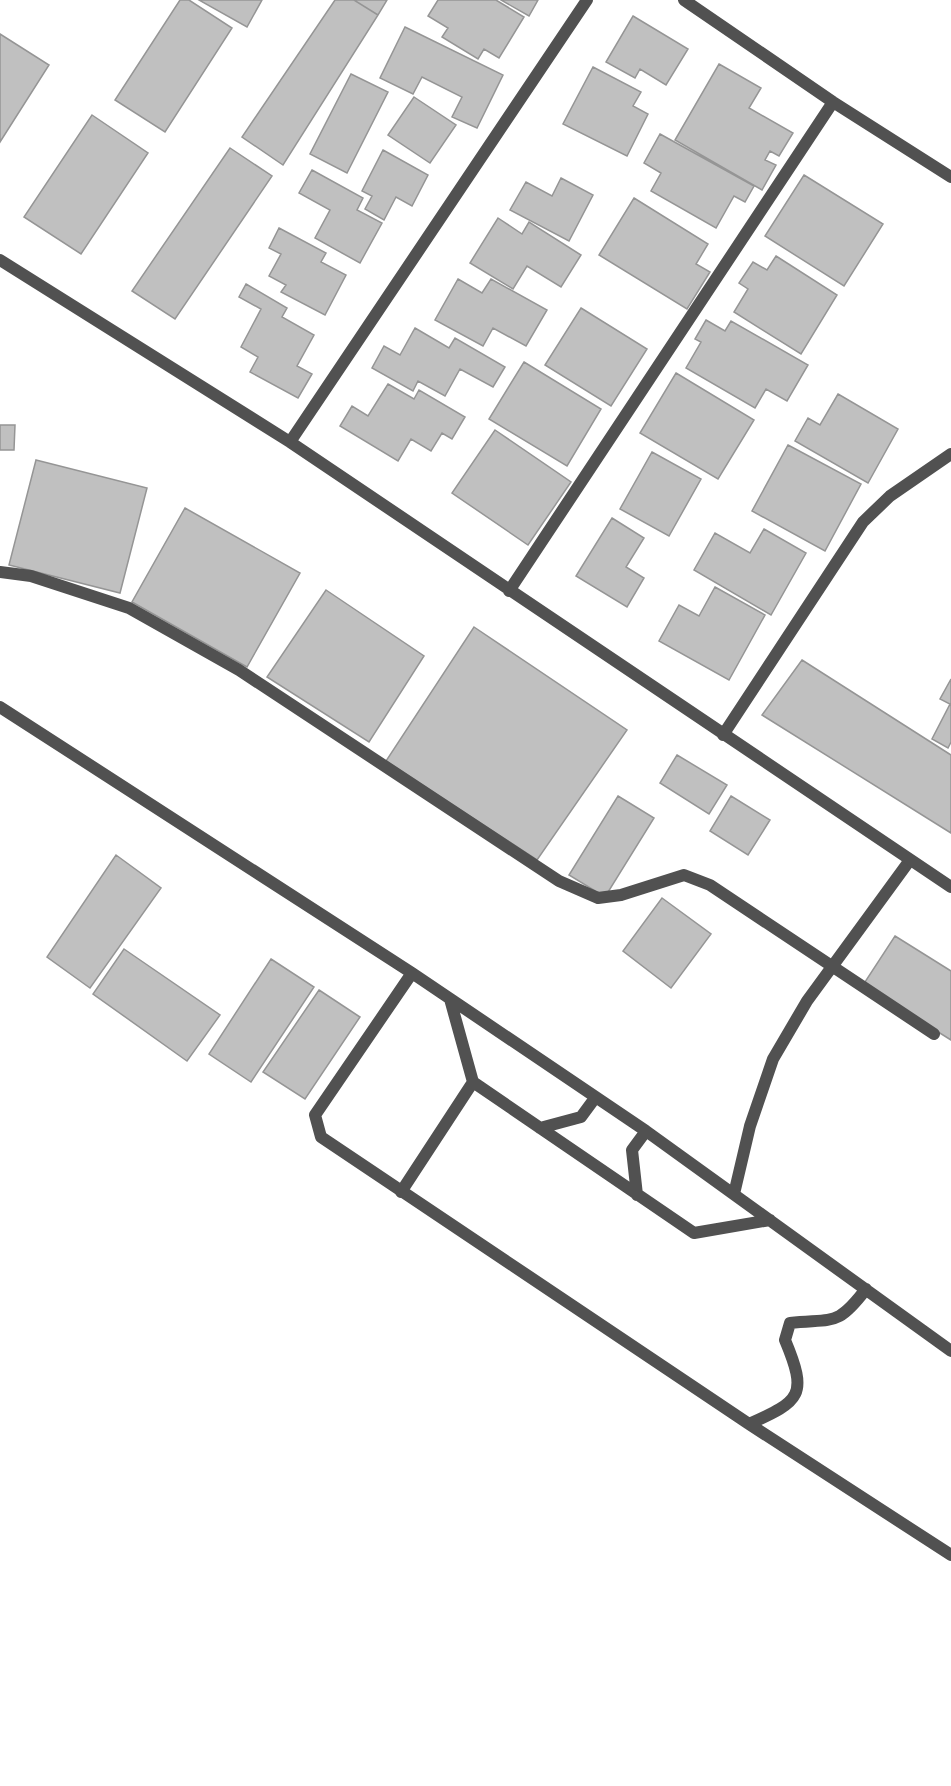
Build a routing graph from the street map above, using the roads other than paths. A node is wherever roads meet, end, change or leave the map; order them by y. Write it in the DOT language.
graph roads {
  1 [pos="587,0"];
  2 [pos="684,0"];
  3 [pos="833,102"];
  4 [pos="951,177"];
  5 [pos="0,260"];
  6 [pos="290,442"];
  7 [pos="951,453"];
  8 [pos="0,572"];
  9 [pos="508,591"];
  10 [pos="0,707"];
  11 [pos="723,735"];
  12 [pos="910,860"];
  13 [pos="951,887"];
  14 [pos="832,968"];
  15 [pos="412,973"];
  16 [pos="450,999"];
  17 [pos="934,1034"];
  18 [pos="473,1082"];
  19 [pos="595,1098"];
  20 [pos="540,1128"];
  21 [pos="646,1131"];
  22 [pos="401,1192"];
  23 [pos="734,1194"];
  24 [pos="637,1196"];
  25 [pos="770,1220"];
  26 [pos="866,1289"];
  27 [pos="951,1351"];
  28 [pos="748,1424"];
  29 [pos="951,1555"];
  1 -- 6 [label="street"];
  2 -- 3 [label="street"];
  3 -- 4 [label="street"];
  3 -- 9 [label="street"];
  5 -- 6 [label="street"];
  6 -- 9 [label="street"];
  7 -- 11 [label="street"];
  8 -- 14 [label="street"];
  9 -- 11 [label="street"];
  10 -- 15 [label="street"];
  11 -- 12 [label="street"];
  12 -- 13 [label="street"];
  12 -- 14 [label="street"];
  14 -- 17 [label="street"];
  14 -- 23 [label="street"];
  15 -- 16 [label="street"];
  15 -- 22 [label="street"];
  16 -- 18 [label="street"];
  16 -- 19 [label="street"];
  18 -- 20 [label="street"];
  18 -- 22 [label="street"];
  19 -- 20 [label="street"];
  19 -- 21 [label="street"];
  20 -- 24 [label="street"];
  21 -- 23 [label="street"];
  21 -- 24 [label="street"];
  22 -- 28 [label="street"];
  23 -- 25 [label="street"];
  24 -- 25 [label="street"];
  25 -- 26 [label="street"];
  26 -- 27 [label="street"];
  26 -- 28 [label="street"];
  28 -- 29 [label="street"];
}
